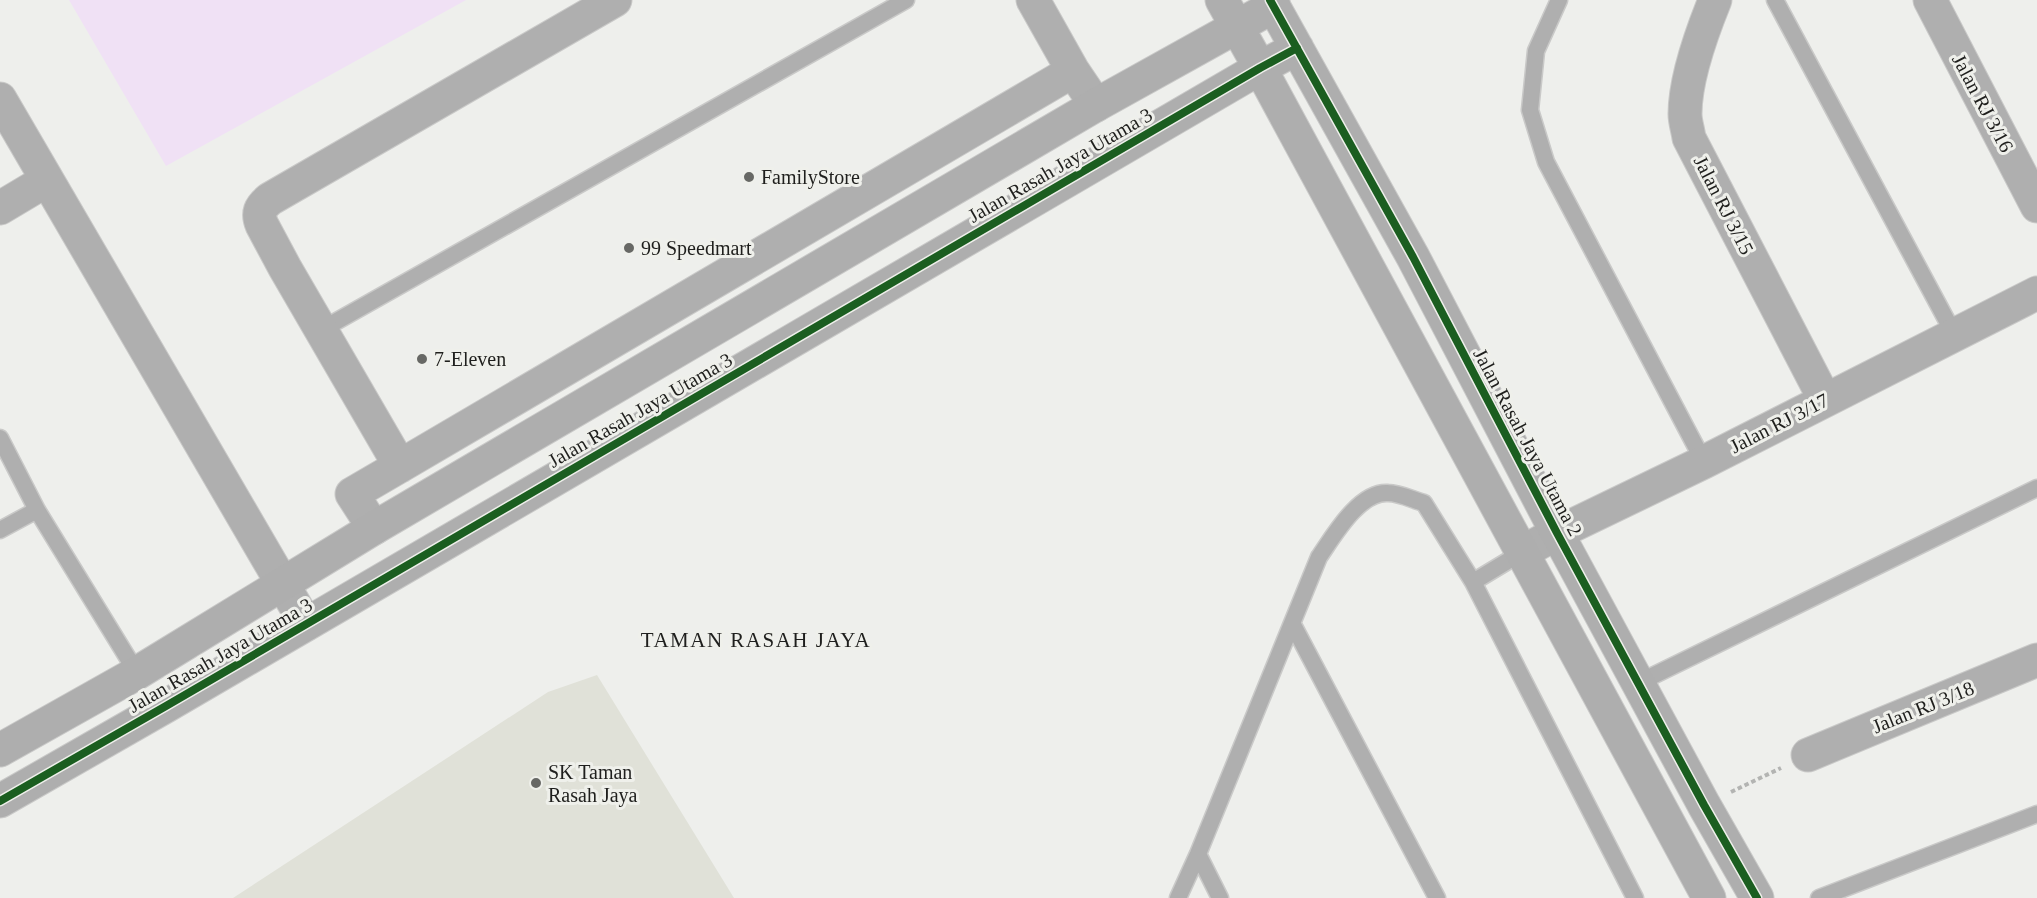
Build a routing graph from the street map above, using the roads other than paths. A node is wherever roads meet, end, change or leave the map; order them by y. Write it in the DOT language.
graph roads {
  1 [pos="615,0"];
  2 [pos="906,0"];
  3 [pos="1033,0"];
  4 [pos="1559,0"];
  5 [pos="1715,0"];
  6 [pos="1775,0"];
  7 [pos="1929,0"];
  8 [pos="1272,3"];
  9 [pos="1229,13"];
  10 [pos="1297,48"];
  11 [pos="1260,68"];
  12 [pos="1073,71"];
  13 [pos="0,99"];
  14 [pos="1096,105"];
  15 [pos="47,180"];
  16 [pos="2037,206"];
  17 [pos="0,208"];
  18 [pos="2037,293"];
  19 [pos="321,330"];
  20 [pos="1954,334"];
  21 [pos="1825,400"];
  22 [pos="0,438"];
  23 [pos="1704,462"];
  24 [pos="400,466"];
  25 [pos="2037,488"];
  26 [pos="37,510"];
  27 [pos="374,528"];
  28 [pos="0,530"];
  29 [pos="1557,533"];
  30 [pos="1521,553"];
  31 [pos="1473,582"];
  32 [pos="282,584"];
  33 [pos="1292,623"];
  34 [pos="306,624"];
  35 [pos="2037,660"];
  36 [pos="137,673"];
  37 [pos="1638,683"];
  38 [pos="0,750"];
  39 [pos="1808,754"];
  40 [pos="0,801"];
  41 [pos="2037,814"];
  42 [pos="1197,854"];
  43 [pos="1178,898"];
  44 [pos="1220,898"];
  45 [pos="1437,898"];
  46 [pos="1635,898"];
  47 [pos="1709,898"];
  48 [pos="1757,898"];
  49 [pos="1819,898"];
  1 -- 19 [label="street"];
  2 -- 19 [label="lane"];
  3 -- 12 [label="street"];
  4 -- 23 [label="lane"];
  5 -- 21 [label="street, Jalan RJ 3/15"];
  6 -- 20 [label="lane"];
  7 -- 16 [label="street, Jalan RJ 3/16"];
  8 -- 9 [label="street, Jalan Rasah Jaya Utama 3"];
  8 -- 10 [label="street, Jalan Rasah Jaya Utama 2"];
  9 -- 11 [label="street"];
  9 -- 14 [label="street, Jalan Rasah Jaya Utama 3"];
  10 -- 11 [label="street, Jalan Rasah Jaya Utama 3"];
  10 -- 29 [label="street, Jalan Rasah Jaya Utama 2"];
  11 -- 30 [label="street"];
  11 -- 34 [label="street, Jalan Rasah Jaya Utama 3"];
  12 -- 14 [label="street"];
  12 -- 24 [label="street"];
  13 -- 15 [label="street"];
  14 -- 27 [label="street, Jalan Rasah Jaya Utama 3"];
  15 -- 17 [label="street"];
  15 -- 32 [label="street"];
  18 -- 20 [label="street, Jalan RJ 3/17"];
  19 -- 24 [label="street"];
  20 -- 21 [label="street, Jalan RJ 3/17"];
  21 -- 23 [label="street, Jalan RJ 3/17"];
  22 -- 26 [label="lane"];
  23 -- 29 [label="street, Jalan RJ 3/17"];
  24 -- 27 [label="street"];
  25 -- 37 [label="lane"];
  26 -- 28 [label="lane"];
  26 -- 36 [label="lane"];
  27 -- 32 [label="street, Jalan Rasah Jaya Utama 3"];
  29 -- 30 [label="street, Jalan RJ 3/17"];
  29 -- 37 [label="street, Jalan Rasah Jaya Utama 2"];
  30 -- 31 [label="lane"];
  30 -- 47 [label="street"];
  31 -- 33 [label="lane"];
  31 -- 46 [label="lane"];
  32 -- 34 [label="street"];
  32 -- 36 [label="street, Jalan Rasah Jaya Utama 3"];
  33 -- 42 [label="lane"];
  33 -- 45 [label="lane"];
  34 -- 40 [label="street, Jalan Rasah Jaya Utama 3"];
  35 -- 39 [label="street, Jalan RJ 3/18"];
  36 -- 38 [label="street, Jalan Rasah Jaya Utama 3"];
  37 -- 48 [label="street, Jalan Rasah Jaya Utama 2"];
  41 -- 49 [label="lane"];
  42 -- 43 [label="lane"];
  42 -- 44 [label="lane"];
}
